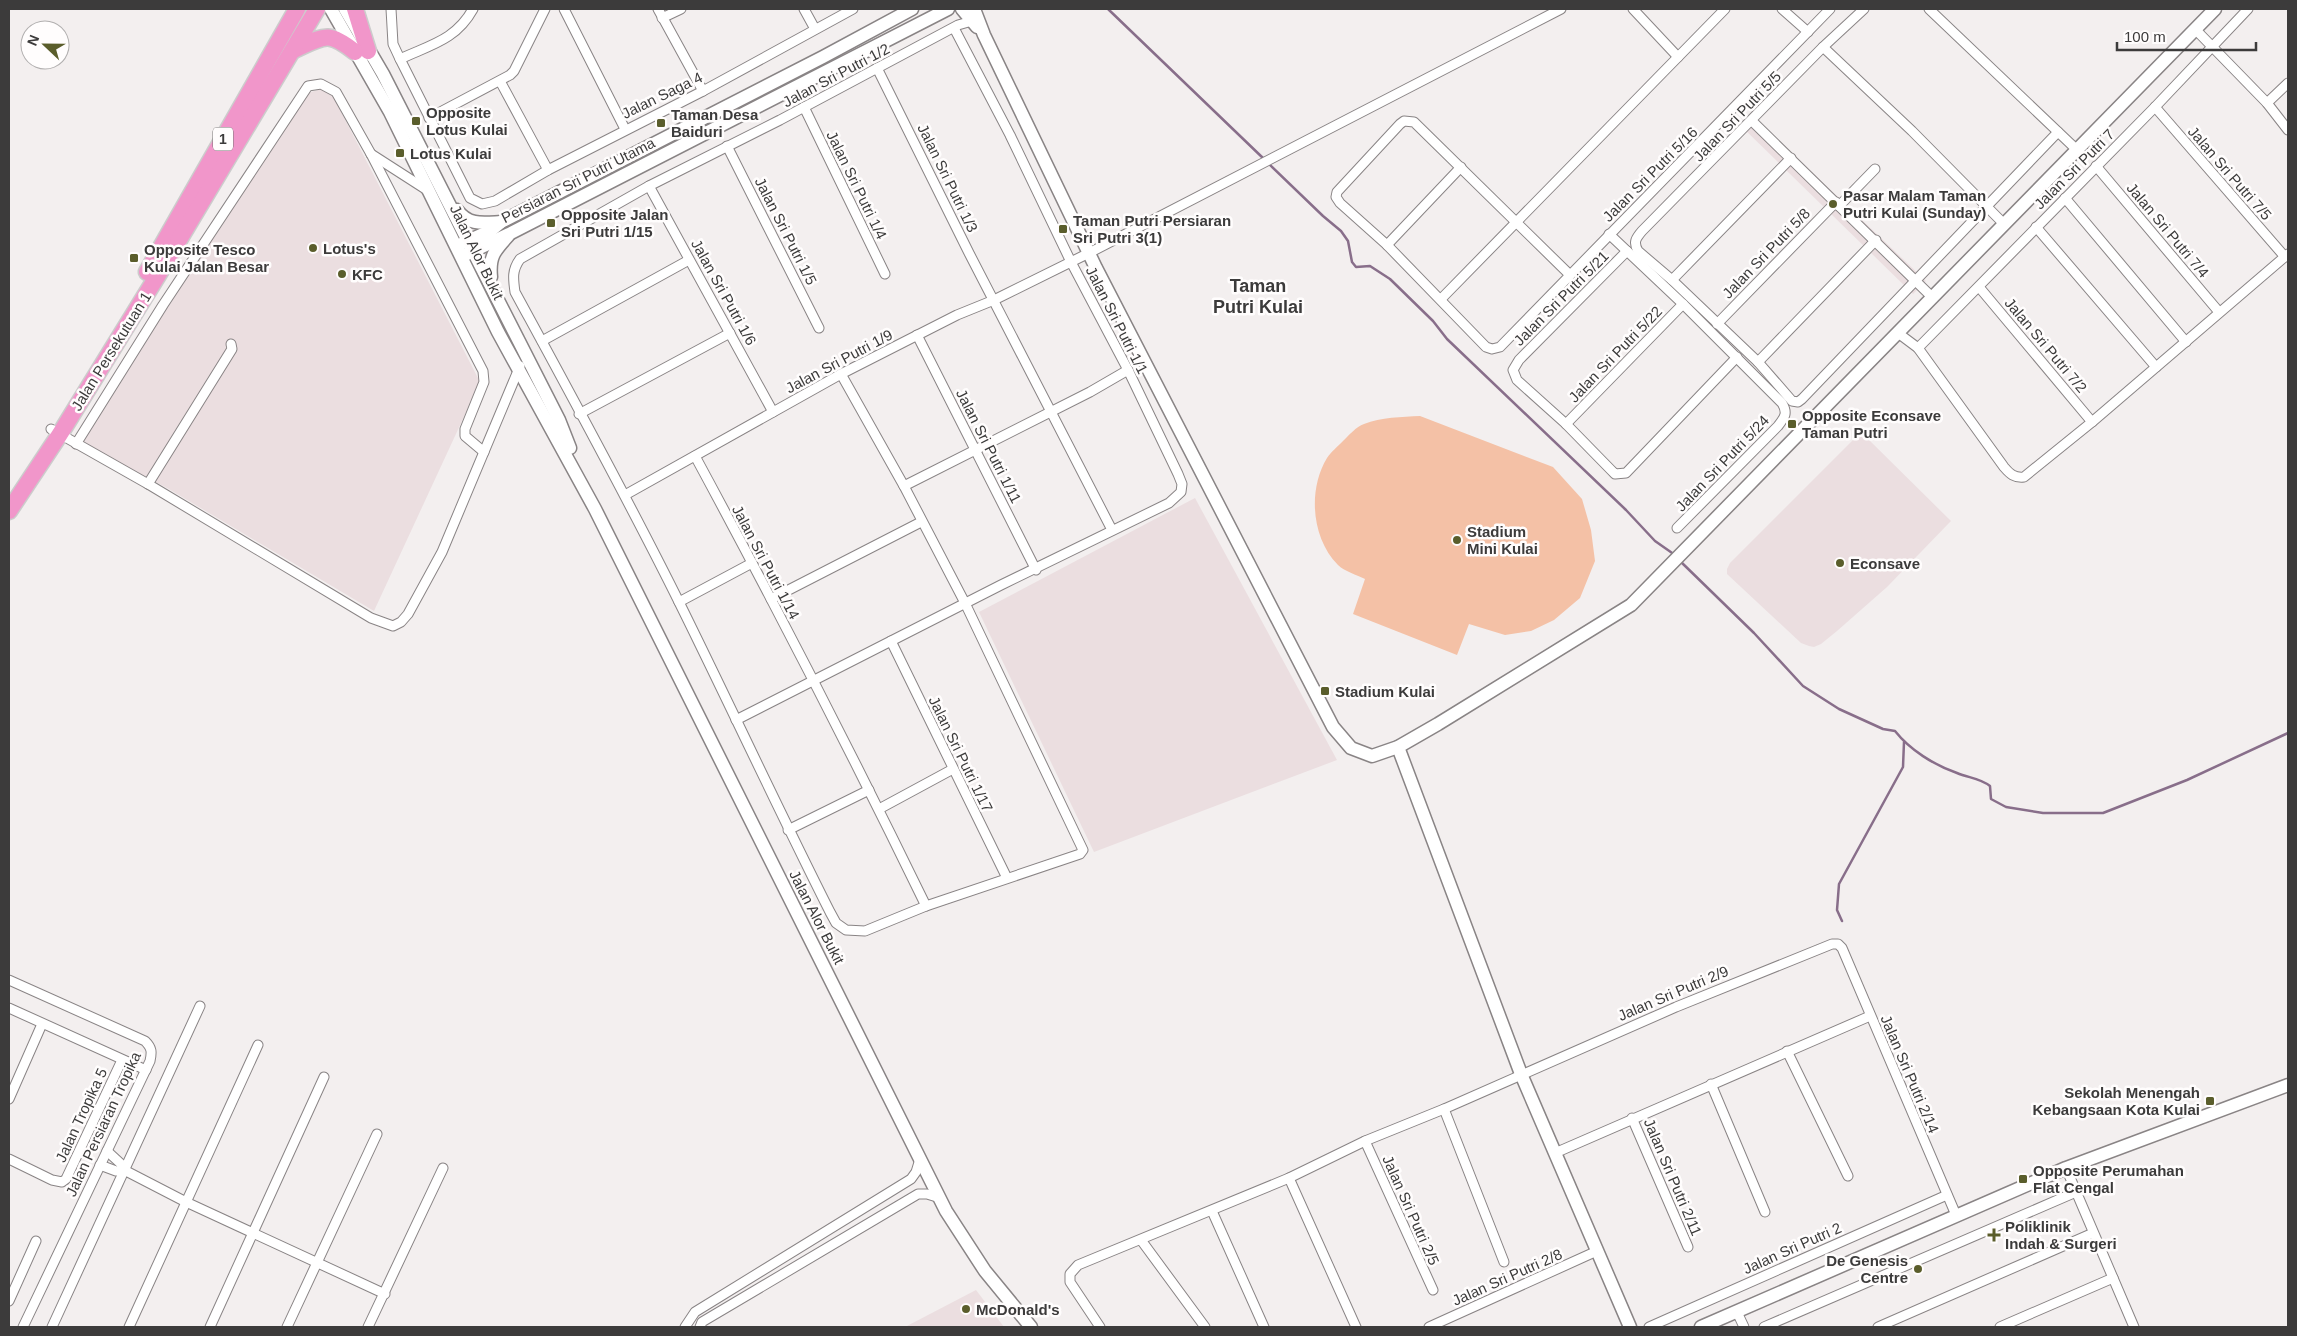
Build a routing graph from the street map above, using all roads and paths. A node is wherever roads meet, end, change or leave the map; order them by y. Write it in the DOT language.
graph roads {
  1 [pos="297,9"];
  2 [pos="317,9"];
  3 [pos="331,9"];
  4 [pos="345,9"];
  5 [pos="355,9"];
  6 [pos="391,9"];
  7 [pos="473,9"];
  8 [pos="544,9"];
  9 [pos="564,9"];
  10 [pos="658,9"];
  11 [pos="681,9"];
  12 [pos="804,9"];
  13 [pos="853,9"];
  14 [pos="912,9"];
  15 [pos="948,9"];
  16 [pos="962,9"];
  17 [pos="1560,9"];
  18 [pos="1633,9"];
  19 [pos="1724,9"];
  20 [pos="1782,9"];
  21 [pos="1830,9"];
  22 [pos="1864,9"];
  23 [pos="1929,9"];
  24 [pos="2215,9"];
  25 [pos="2248,9"];
  26 [pos="973,15"];
  27 [pos="662,18"];
  28 [pos="954,28"];
  29 [pos="815,29"];
  30 [pos="2195,29"];
  31 [pos="1808,32"];
  32 [pos="2212,46"];
  33 [pos="1823,47"];
  34 [pos="294,50"];
  35 [pos="361,51"];
  36 [pos="1678,57"];
  37 [pos="400,59"];
  38 [pos="877,68"];
  39 [pos="500,81"];
  40 [pos="2288,83"];
  41 [pos="703,91"];
  42 [pos="2267,103"];
  43 [pos="2154,107"];
  44 [pos="804,108"];
  45 [pos="429,118"];
  46 [pos="1752,121"];
  47 [pos="625,129"];
  48 [pos="2288,130"];
  49 [pos="2058,132"];
  50 [pos="727,146"];
  51 [pos="2076,149"];
  52 [pos="371,154"];
  53 [pos="1791,158"];
  54 [pos="2096,166"];
  55 [pos="1461,167"];
  56 [pos="1875,169"];
  57 [pos="548,170"];
  58 [pos="649,186"];
  59 [pos="428,190"];
  60 [pos="442,190"];
  61 [pos="2066,198"];
  62 [pos="1838,204"];
  63 [pos="1988,207"];
  64 [pos="501,222"];
  65 [pos="1517,222"];
  66 [pos="2004,224"];
  67 [pos="2036,226"];
  68 [pos="510,234"];
  69 [pos="1609,234"];
  70 [pos="1876,240"];
  71 [pos="471,245"];
  72 [pos="1387,246"];
  73 [pos="1631,248"];
  74 [pos="459,251"];
  75 [pos="1089,253"];
  76 [pos="2286,255"];
  77 [pos="689,260"];
  78 [pos="1071,262"];
  79 [pos="885,274"];
  80 [pos="1570,275"];
  81 [pos="1672,280"];
  82 [pos="1916,281"];
  83 [pos="491,284"];
  84 [pos="1979,287"];
  85 [pos="1933,298"];
  86 [pos="1441,299"];
  87 [pos="994,300"];
  88 [pos="1683,304"];
  89 [pos="2219,312"];
  90 [pos="1717,324"];
  91 [pos="819,328"];
  92 [pos="730,333"];
  93 [pos="1898,333"];
  94 [pos="917,335"];
  95 [pos="542,341"];
  96 [pos="2186,342"];
  97 [pos="231,344"];
  98 [pos="1918,348"];
  99 [pos="526,354"];
  100 [pos="1737,357"];
  101 [pos="1758,362"];
  102 [pos="2156,367"];
  103 [pos="519,368"];
  104 [pos="1128,370"];
  105 [pos="841,374"];
  106 [pos="1051,410"];
  107 [pos="773,412"];
  108 [pos="579,414"];
  109 [pos="2092,422"];
  110 [pos="1566,424"];
  111 [pos="56,432"];
  112 [pos="76,444"];
  113 [pos="975,448"];
  114 [pos="484,452"];
  115 [pos="694,456"];
  116 [pos="148,484"];
  117 [pos="904,486"];
  118 [pos="9,493"];
  119 [pos="625,495"];
  120 [pos="595,509"];
  121 [pos="9,511"];
  122 [pos="921,522"];
  123 [pos="1677,528"];
  124 [pos="1112,530"];
  125 [pos="752,562"];
  126 [pos="1036,570"];
  127 [pos="771,599"];
  128 [pos="679,602"];
  129 [pos="965,603"];
  130 [pos="891,641"];
  131 [pos="813,682"];
  132 [pos="736,720"];
  133 [pos="1398,747"];
  134 [pos="953,769"];
  135 [pos="870,790"];
  136 [pos="879,809"];
  137 [pos="788,830"];
  138 [pos="1007,878"];
  139 [pos="926,906"];
  140 [pos="1838,944"];
  141 [pos="9,980"];
  142 [pos="200,1006"];
  143 [pos="9,1008"];
  144 [pos="1870,1016"];
  145 [pos="42,1024"];
  146 [pos="258,1045"];
  147 [pos="1787,1051"];
  148 [pos="122,1060"];
  149 [pos="146,1070"];
  150 [pos="1521,1074"];
  151 [pos="324,1077"];
  152 [pos="1711,1084"];
  153 [pos="2288,1085"];
  154 [pos="9,1099"];
  155 [pos="1444,1110"];
  156 [pos="1632,1118"];
  157 [pos="377,1134"];
  158 [pos="1365,1142"];
  159 [pos="107,1151"];
  160 [pos="1555,1153"];
  161 [pos="9,1159"];
  162 [pos="920,1160"];
  163 [pos="100,1165"];
  164 [pos="443,1168"];
  165 [pos="2066,1168"];
  166 [pos="126,1172"];
  167 [pos="1848,1176"];
  168 [pos="1289,1178"];
  169 [pos="2076,1192"];
  170 [pos="1947,1195"];
  171 [pos="940,1198"];
  172 [pos="186,1202"];
  173 [pos="1212,1211"];
  174 [pos="1765,1212"];
  175 [pos="1956,1215"];
  176 [pos="252,1232"];
  177 [pos="2093,1232"];
  178 [pos="1141,1240"];
  179 [pos="36,1241"];
  180 [pos="1688,1247"];
  181 [pos="1597,1251"];
  182 [pos="317,1262"];
  183 [pos="1504,1262"];
  184 [pos="2113,1278"];
  185 [pos="1433,1290"];
  186 [pos="385,1294"];
  187 [pos="9,1301"];
  188 [pos="1737,1312"];
  189 [pos="23,1327"];
  190 [pos="52,1327"];
  191 [pos="129,1327"];
  192 [pos="210,1327"];
  193 [pos="287,1327"];
  194 [pos="368,1327"];
  195 [pos="685,1327"];
  196 [pos="700,1327"];
  197 [pos="1031,1327"];
  198 [pos="1100,1327"];
  199 [pos="1205,1327"];
  200 [pos="1264,1327"];
  201 [pos="1356,1327"];
  202 [pos="1429,1327"];
  203 [pos="1630,1327"];
  204 [pos="1649,1327"];
  205 [pos="1701,1327"];
  206 [pos="1744,1327"];
  207 [pos="1764,1327"];
  208 [pos="1878,1327"];
  209 [pos="2000,1327"];
  210 [pos="2134,1327"];
  1 -- 111 [label="highway, Jalan Persekutuan 1 / 1"];
  2 -- 34 [label="highway, Jalan Persekutuan 1 / 1"];
  3 -- 35 [label="street, Jalan Alor Bukit"];
  4 -- 35 [label="street, Jalan Alor Bukit"];
  5 -- 35 [label="highway"];
  6 -- 37 [label="street"];
  7 -- 37 [label="street"];
  8 -- 39 [label="street"];
  9 -- 47 [label="street"];
  10 -- 27 [label="street"];
  11 -- 27 [label="street"];
  12 -- 29 [label="street"];
  13 -- 29 [label="street, Jalan Saga 4"];
  14 -- 64 [label="street, Persiaran Sri Putri Utama"];
  15 -- 68 [label="street, Persiaran Sri Putri Utama"];
  16 -- 26 [label="street"];
  17 -- 75 [label="street, Jalan Sri Putri 1/9"];
  18 -- 36 [label="street"];
  19 -- 36 [label="street"];
  20 -- 31 [label="street"];
  21 -- 31 [label="street, Jalan Sri Putri 5/16"];
  22 -- 33 [label="street, Jalan Sri Putri 5/5"];
  23 -- 49 [label="street"];
  24 -- 30 [label="street"];
  25 -- 32 [label="street, Jalan Sri Putri 7"];
  26 -- 28 [label="street, Jalan Sri Putri 1/2"];
  26 -- 75 [label="street"];
  27 -- 41 [label="street"];
  28 -- 38 [label="street, Jalan Sri Putri 1/2"];
  28 -- 78 [label="street, Jalan Sri Putri 1/1"];
  29 -- 41 [label="street, Jalan Saga 4"];
  30 -- 32 [label="street"];
  30 -- 51 [label="street"];
  31 -- 69 [label="street, Jalan Sri Putri 5/16"];
  32 -- 42 [label="street"];
  32 -- 43 [label="street, Jalan Sri Putri 7"];
  33 -- 46 [label="street, Jalan Sri Putri 5/5"];
  33 -- 63 [label="street"];
  34 -- 35 [label="highway"];
  34 -- 111 [label="highway, Jalan Persekutuan 1 / 1"];
  35 -- 59 [label="street, Jalan Alor Bukit"];
  35 -- 60 [label="street, Jalan Alor Bukit"];
  36 -- 65 [label="street"];
  37 -- 45 [label="street"];
  38 -- 44 [label="street, Jalan Sri Putri 1/2"];
  38 -- 87 [label="street, Jalan Sri Putri 1/3"];
  39 -- 45 [label="street"];
  39 -- 57 [label="street"];
  40 -- 42 [label="street"];
  41 -- 47 [label="street, Jalan Saga 4"];
  42 -- 48 [label="street"];
  43 -- 54 [label="street, Jalan Sri Putri 7"];
  43 -- 76 [label="street, Jalan Sri Putri 7/5"];
  44 -- 50 [label="street, Jalan Sri Putri 1/2"];
  44 -- 79 [label="street, Jalan Sri Putri 1/4"];
  45 -- 57 [label="street, Jalan Saga 4"];
  46 -- 53 [label="street"];
  46 -- 73 [label="street, Jalan Sri Putri 5/5"];
  47 -- 57 [label="street, Jalan Saga 4"];
  49 -- 51 [label="street"];
  49 -- 63 [label="street"];
  50 -- 58 [label="street, Jalan Sri Putri 1/2"];
  50 -- 91 [label="street, Jalan Sri Putri 1/5"];
  51 -- 66 [label="street"];
  52 -- 59 [label="street"];
  52 -- 112 [label="street"];
  52 -- 114 [label="street"];
  53 -- 62 [label="street"];
  53 -- 81 [label="street"];
  54 -- 61 [label="street, Jalan Sri Putri 7"];
  54 -- 89 [label="street, Jalan Sri Putri 7/4"];
  55 -- 65 [label="street"];
  55 -- 72 [label="street"];
  55 -- 72 [label="street"];
  56 -- 62 [label="street, Jalan Sri Putri 5/8"];
  58 -- 77 [label="street, Jalan Sri Putri 1/6"];
  58 -- 95 [label="street, Jalan Sri Putri 1/2"];
  59 -- 74 [label="street, Jalan Alor Bukit"];
  60 -- 64 [label="street"];
  60 -- 71 [label="street, Jalan Alor Bukit"];
  61 -- 67 [label="street, Jalan Sri Putri 7"];
  61 -- 96 [label="street"];
  62 -- 70 [label="street"];
  62 -- 90 [label="street, Jalan Sri Putri 5/8"];
  63 -- 66 [label="street"];
  63 -- 82 [label="street"];
  64 -- 71 [label="street, Persiaran Sri Putri Utama"];
  65 -- 80 [label="street"];
  65 -- 86 [label="street"];
  66 -- 85 [label="street"];
  67 -- 84 [label="street, Jalan Sri Putri 7"];
  67 -- 102 [label="street"];
  68 -- 71 [label="street, Persiaran Sri Putri Utama"];
  68 -- 83 [label="street"];
  69 -- 73 [label="street"];
  69 -- 80 [label="street, Jalan Sri Putri 5/16"];
  70 -- 82 [label="street"];
  70 -- 101 [label="street"];
  71 -- 74 [label="street, Persiaran Sri Putri Utama"];
  71 -- 83 [label="street, Jalan Alor Bukit"];
  72 -- 86 [label="street"];
  73 -- 81 [label="street"];
  73 -- 88 [label="street"];
  73 -- 110 [label="street, Jalan Sri Putri 5/21"];
  74 -- 103 [label="street, Jalan Alor Bukit"];
  75 -- 78 [label="street, Jalan Sri Putri 1/9"];
  75 -- 133 [label="street"];
  76 -- 89 [label="street"];
  77 -- 92 [label="street, Jalan Sri Putri 1/6"];
  77 -- 95 [label="street"];
  78 -- 87 [label="street, Jalan Sri Putri 1/9"];
  78 -- 104 [label="street, Jalan Sri Putri 1/1"];
  80 -- 86 [label="street, Jalan Sri Putri 5/16"];
  81 -- 90 [label="street"];
  82 -- 85 [label="street"];
  82 -- 101 [label="street"];
  83 -- 99 [label="street, Jalan Alor Bukit"];
  84 -- 98 [label="street, Jalan Sri Putri 7"];
  84 -- 109 [label="street, Jalan Sri Putri 7/2"];
  85 -- 93 [label="street"];
  87 -- 94 [label="street, Jalan Sri Putri 1/9"];
  87 -- 106 [label="street, Jalan Sri Putri 1/3"];
  88 -- 100 [label="street"];
  88 -- 110 [label="street, Jalan Sri Putri 5/22"];
  89 -- 96 [label="street"];
  90 -- 101 [label="street"];
  92 -- 107 [label="street, Jalan Sri Putri 1/6"];
  92 -- 108 [label="street"];
  93 -- 98 [label="street"];
  93 -- 133 [label="street"];
  94 -- 105 [label="street, Jalan Sri Putri 1/9"];
  94 -- 113 [label="street, Jalan Sri Putri 1/11"];
  95 -- 108 [label="street"];
  96 -- 102 [label="street"];
  97 -- 116 [label="street"];
  98 -- 109 [label="street"];
  99 -- 103 [label="street"];
  99 -- 120 [label="street, Jalan Alor Bukit"];
  100 -- 110 [label="street"];
  100 -- 123 [label="street, Jalan Sri Putri 5/24"];
  102 -- 109 [label="street"];
  103 -- 114 [label="street"];
  103 -- 120 [label="street, Jalan Alor Bukit"];
  104 -- 106 [label="street"];
  104 -- 124 [label="street, Jalan Sri Putri 1/1"];
  105 -- 107 [label="street, Jalan Sri Putri 1/9"];
  105 -- 117 [label="street"];
  106 -- 113 [label="street"];
  106 -- 124 [label="street, Jalan Sri Putri 1/3"];
  107 -- 115 [label="street, Jalan Sri Putri 1/9"];
  108 -- 119 [label="street"];
  111 -- 112 [label="street"];
  111 -- 118 [label="highway, Jalan Persekutuan 1 / 1"];
  111 -- 121 [label="highway, Jalan Persekutuan 1 / 1"];
  112 -- 116 [label="street"];
  113 -- 117 [label="street"];
  113 -- 126 [label="street, Jalan Sri Putri 1/11"];
  114 -- 116 [label="street"];
  115 -- 119 [label="street, Jalan Sri Putri 1/9"];
  115 -- 125 [label="street, Jalan Sri Putri 1/14"];
  117 -- 122 [label="street"];
  119 -- 128 [label="street"];
  120 -- 162 [label="street, Jalan Alor Bukit"];
  122 -- 127 [label="street"];
  122 -- 129 [label="street"];
  124 -- 126 [label="street"];
  125 -- 127 [label="street, Jalan Sri Putri 1/14"];
  125 -- 128 [label="street"];
  126 -- 129 [label="street"];
  127 -- 131 [label="street, Jalan Sri Putri 1/14"];
  128 -- 132 [label="street"];
  129 -- 130 [label="street"];
  129 -- 138 [label="street"];
  130 -- 131 [label="street"];
  130 -- 134 [label="street, Jalan Sri Putri 1/17"];
  131 -- 132 [label="street"];
  131 -- 135 [label="street, Jalan Sri Putri 1/14"];
  132 -- 137 [label="street"];
  133 -- 150 [label="street"];
  134 -- 136 [label="street"];
  134 -- 138 [label="street, Jalan Sri Putri 1/17"];
  135 -- 136 [label="street, Jalan Sri Putri 1/14"];
  135 -- 137 [label="street"];
  136 -- 139 [label="street, Jalan Sri Putri 1/14"];
  137 -- 139 [label="street"];
  138 -- 139 [label="street"];
  140 -- 144 [label="street, Jalan Sri Putri 2/14"];
  140 -- 150 [label="street, Jalan Sri Putri 2/9"];
  141 -- 149 [label="street, Jalan Persiaran Tropika"];
  142 -- 166 [label="street"];
  143 -- 145 [label="street"];
  144 -- 147 [label="street"];
  144 -- 170 [label="street, Jalan Sri Putri 2/14"];
  145 -- 148 [label="street"];
  145 -- 154 [label="street"];
  146 -- 172 [label="street"];
  147 -- 152 [label="street"];
  147 -- 167 [label="street"];
  148 -- 149 [label="street"];
  148 -- 161 [label="street, Jalan Tropika 5"];
  149 -- 159 [label="street, Jalan Persiaran Tropika"];
  150 -- 155 [label="street, Jalan Sri Putri 2/9"];
  150 -- 160 [label="street"];
  151 -- 176 [label="street"];
  152 -- 156 [label="street"];
  152 -- 174 [label="street"];
  153 -- 165 [label="street"];
  155 -- 158 [label="street, Jalan Sri Putri 2/9"];
  155 -- 183 [label="street"];
  156 -- 160 [label="street"];
  156 -- 180 [label="street, Jalan Sri Putri 2/11"];
  157 -- 182 [label="street"];
  158 -- 168 [label="street, Jalan Sri Putri 2/9"];
  158 -- 185 [label="street, Jalan Sri Putri 2/5"];
  159 -- 163 [label="street, Jalan Persiaran Tropika"];
  159 -- 166 [label="street"];
  160 -- 181 [label="street"];
  162 -- 171 [label="street, Jalan Alor Bukit"];
  162 -- 195 [label="street"];
  163 -- 166 [label="street"];
  163 -- 189 [label="street, Jalan Persiaran Tropika"];
  164 -- 186 [label="street"];
  165 -- 169 [label="street"];
  165 -- 175 [label="street"];
  166 -- 172 [label="street"];
  166 -- 190 [label="street"];
  168 -- 173 [label="street, Jalan Sri Putri 2/9"];
  168 -- 201 [label="street"];
  169 -- 177 [label="street"];
  169 -- 207 [label="street"];
  170 -- 175 [label="street, Jalan Sri Putri 2/14"];
  170 -- 204 [label="street, Jalan Sri Putri 2"];
  171 -- 196 [label="street"];
  171 -- 197 [label="street, Jalan Alor Bukit"];
  172 -- 176 [label="street"];
  172 -- 191 [label="street"];
  173 -- 178 [label="street, Jalan Sri Putri 2/9"];
  173 -- 200 [label="street"];
  175 -- 188 [label="street"];
  176 -- 182 [label="street"];
  176 -- 192 [label="street"];
  177 -- 184 [label="street"];
  177 -- 208 [label="street"];
  178 -- 198 [label="street, Jalan Sri Putri 2/9"];
  178 -- 199 [label="street"];
  179 -- 187 [label="street"];
  181 -- 202 [label="street, Jalan Sri Putri 2/8"];
  181 -- 203 [label="street"];
  182 -- 186 [label="street"];
  182 -- 193 [label="street"];
  184 -- 209 [label="street"];
  184 -- 210 [label="street"];
  186 -- 194 [label="street"];
  188 -- 205 [label="street"];
  188 -- 206 [label="street"];
}
